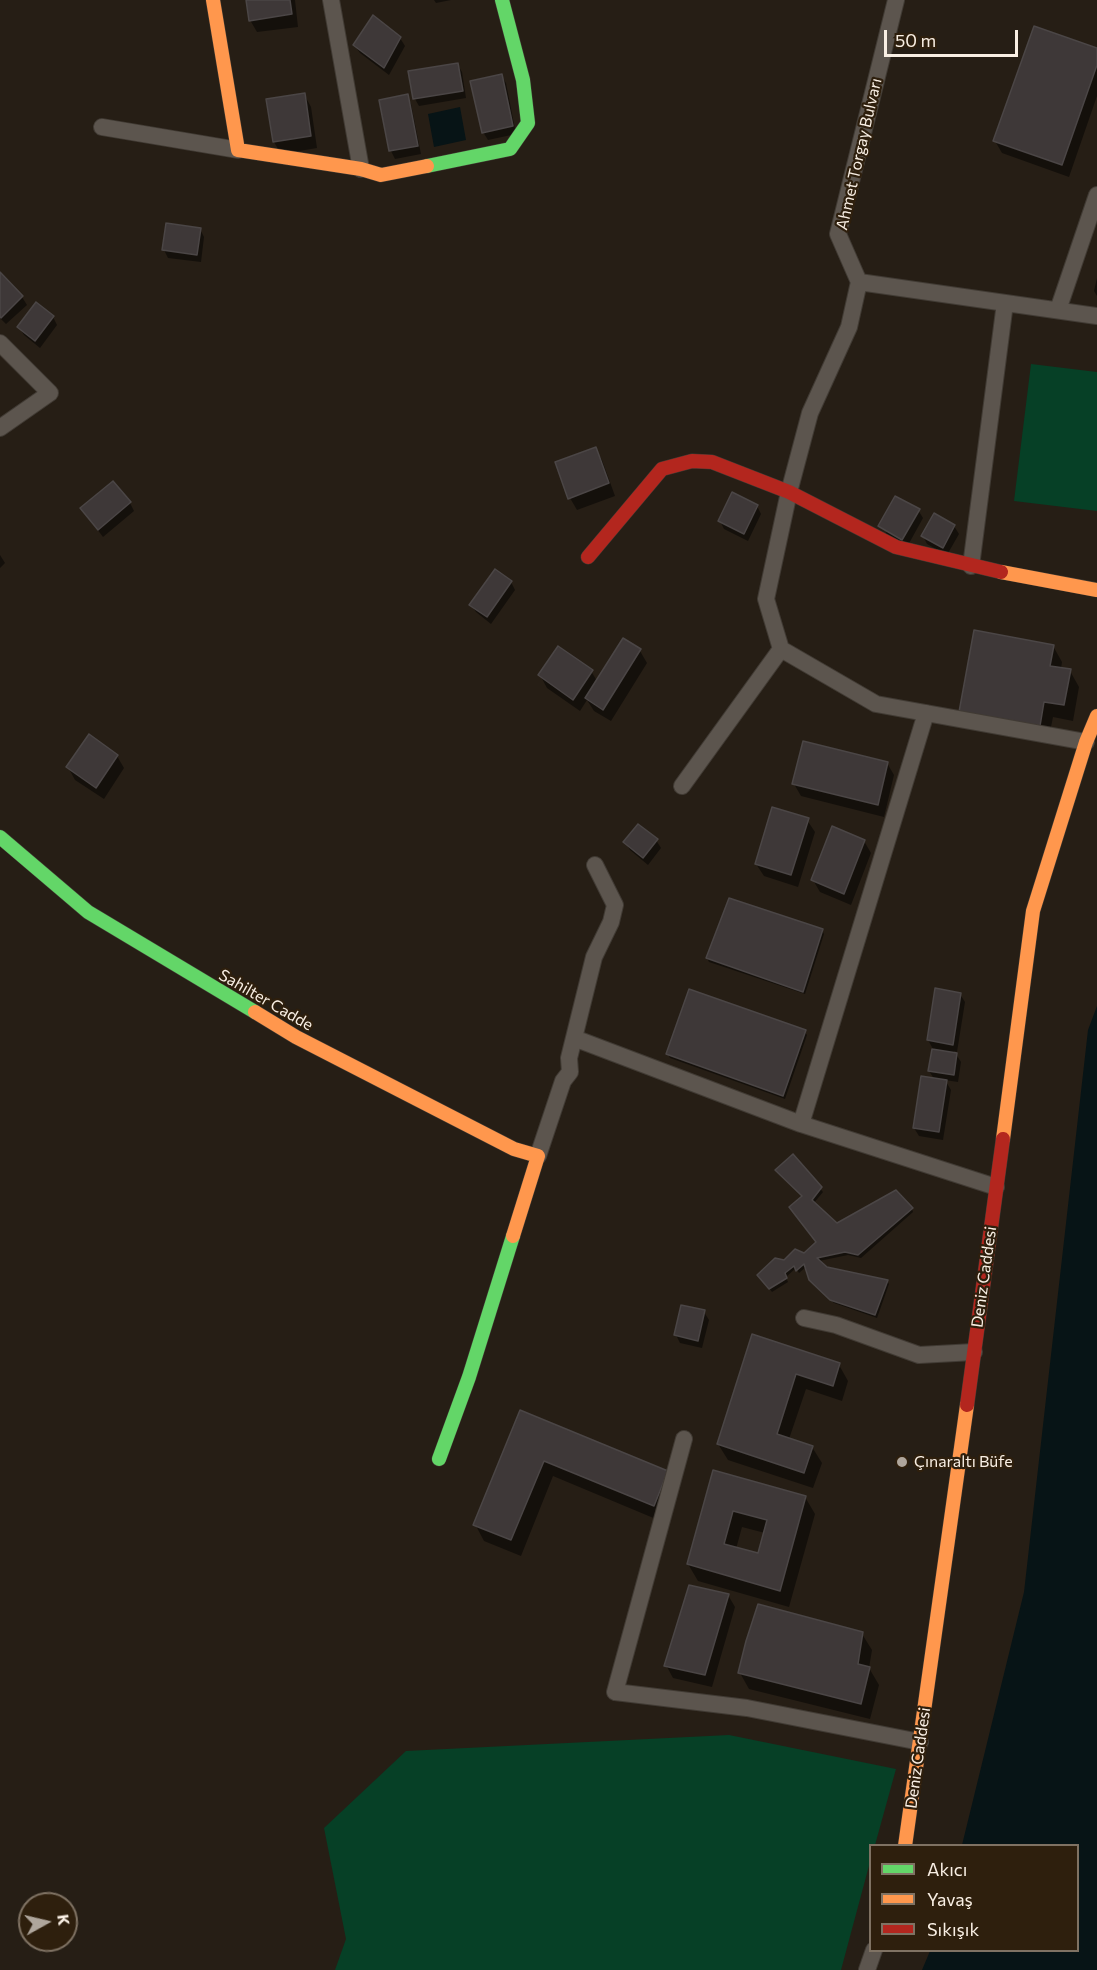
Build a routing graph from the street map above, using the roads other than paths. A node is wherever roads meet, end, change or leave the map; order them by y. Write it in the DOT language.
graph roads {
  1 [pos="213,0"];
  2 [pos="331,0"];
  3 [pos="502,0"];
  4 [pos="896,0"];
  5 [pos="102,127"];
  6 [pos="238,150"];
  7 [pos="361,169"];
  8 [pos="1097,195"];
  9 [pos="859,282"];
  10 [pos="1005,303"];
  11 [pos="1058,310"];
  12 [pos="1097,316"];
  13 [pos="0,343"];
  14 [pos="0,428"];
  15 [pos="789,492"];
  16 [pos="588,557"];
  17 [pos="971,566"];
  18 [pos="1097,590"];
  19 [pos="781,649"];
  20 [pos="926,713"];
  21 [pos="1097,716"];
  22 [pos="1086,742"];
  23 [pos="682,786"];
  24 [pos="0,837"];
  25 [pos="595,865"];
  26 [pos="574,1038"];
  27 [pos="801,1124"];
  28 [pos="538,1156"];
  29 [pos="996,1187"];
  30 [pos="804,1318"];
  31 [pos="974,1352"];
  32 [pos="684,1439"];
  33 [pos="439,1459"];
  34 [pos="920,1742"];
  35 [pos="905,1844"];
  36 [pos="873,1952"];
  37 [pos="867,1970"];
  1 -- 6 [label="street"];
  2 -- 7 [label="street"];
  3 -- 7 [label="street"];
  4 -- 9 [label="street, Ahmet Torgay Bulvarı"];
  5 -- 6 [label="street"];
  6 -- 7 [label="street"];
  8 -- 11 [label="street"];
  9 -- 10 [label="street"];
  9 -- 15 [label="street"];
  10 -- 11 [label="street"];
  10 -- 17 [label="street"];
  11 -- 12 [label="street"];
  13 -- 14 [label="street"];
  15 -- 16 [label="street"];
  15 -- 17 [label="street"];
  15 -- 19 [label="street"];
  17 -- 18 [label="street"];
  19 -- 20 [label="street"];
  19 -- 23 [label="street"];
  20 -- 22 [label="street"];
  20 -- 27 [label="street"];
  21 -- 22 [label="street, Deniz Caddesi"];
  22 -- 29 [label="street, Deniz Caddesi"];
  24 -- 28 [label="street, Sahilter Cadde"];
  25 -- 26 [label="street"];
  26 -- 27 [label="street"];
  26 -- 28 [label="street"];
  27 -- 29 [label="street"];
  28 -- 33 [label="street"];
  29 -- 31 [label="street, Deniz Caddesi"];
  30 -- 31 [label="street"];
  31 -- 34 [label="street, Deniz Caddesi"];
  32 -- 34 [label="street"];
  34 -- 35 [label="street, Deniz Caddesi"];
  36 -- 37 [label="street"];
}
